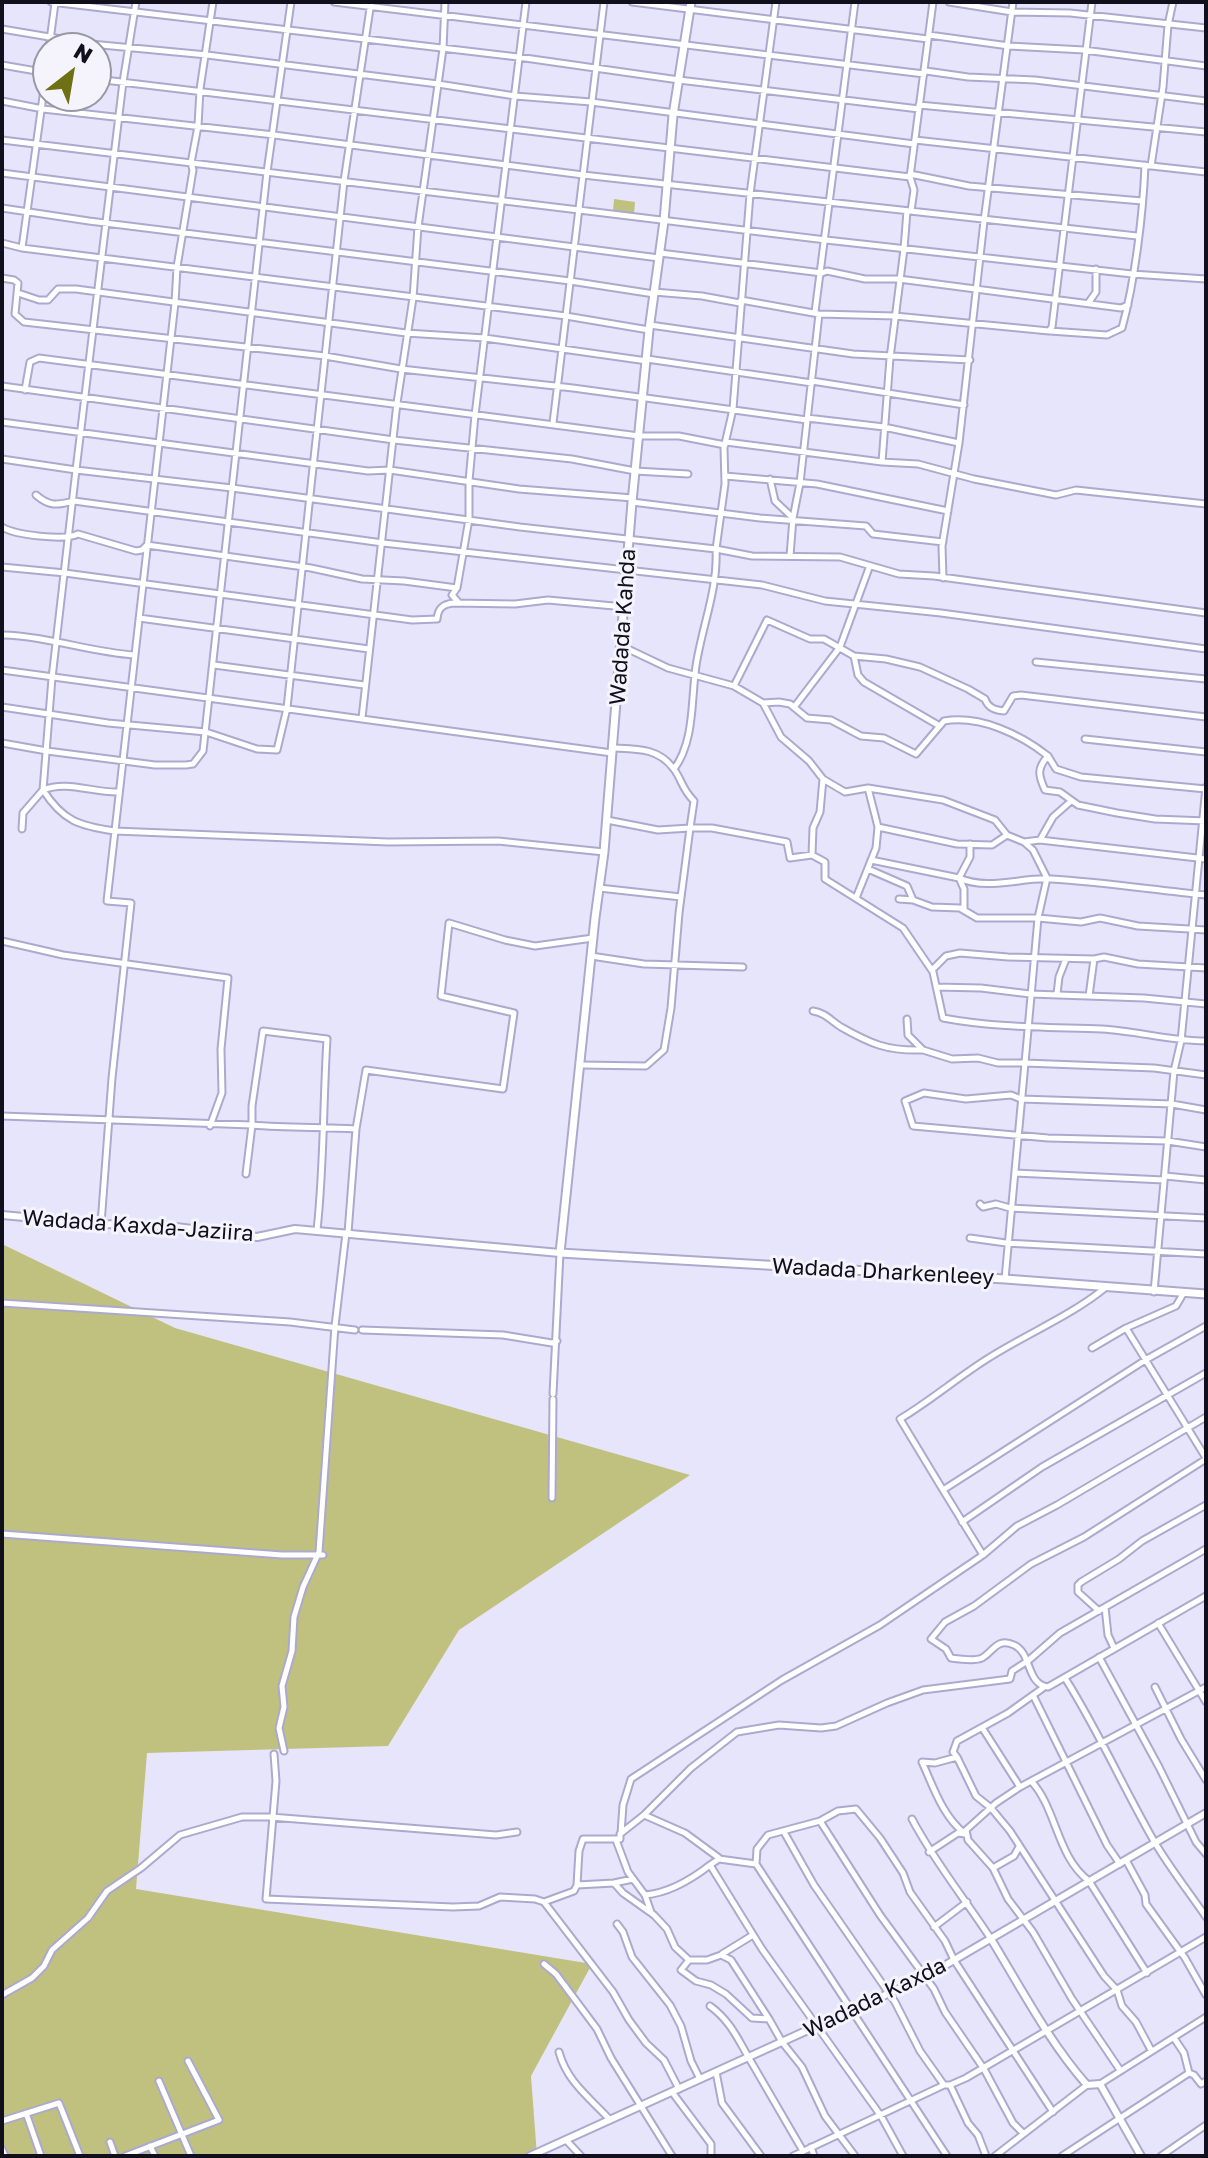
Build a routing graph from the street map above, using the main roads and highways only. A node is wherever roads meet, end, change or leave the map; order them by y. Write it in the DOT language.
graph roads {
  1 [pos="690,5"];
  2 [pos="560,1253"];
  3 [pos="1206,1294"];
  1 -- 2 [label="main road, Wadada Kahda"];
  2 -- 3 [label="main road, Wadada Dharkenleey"];
}
